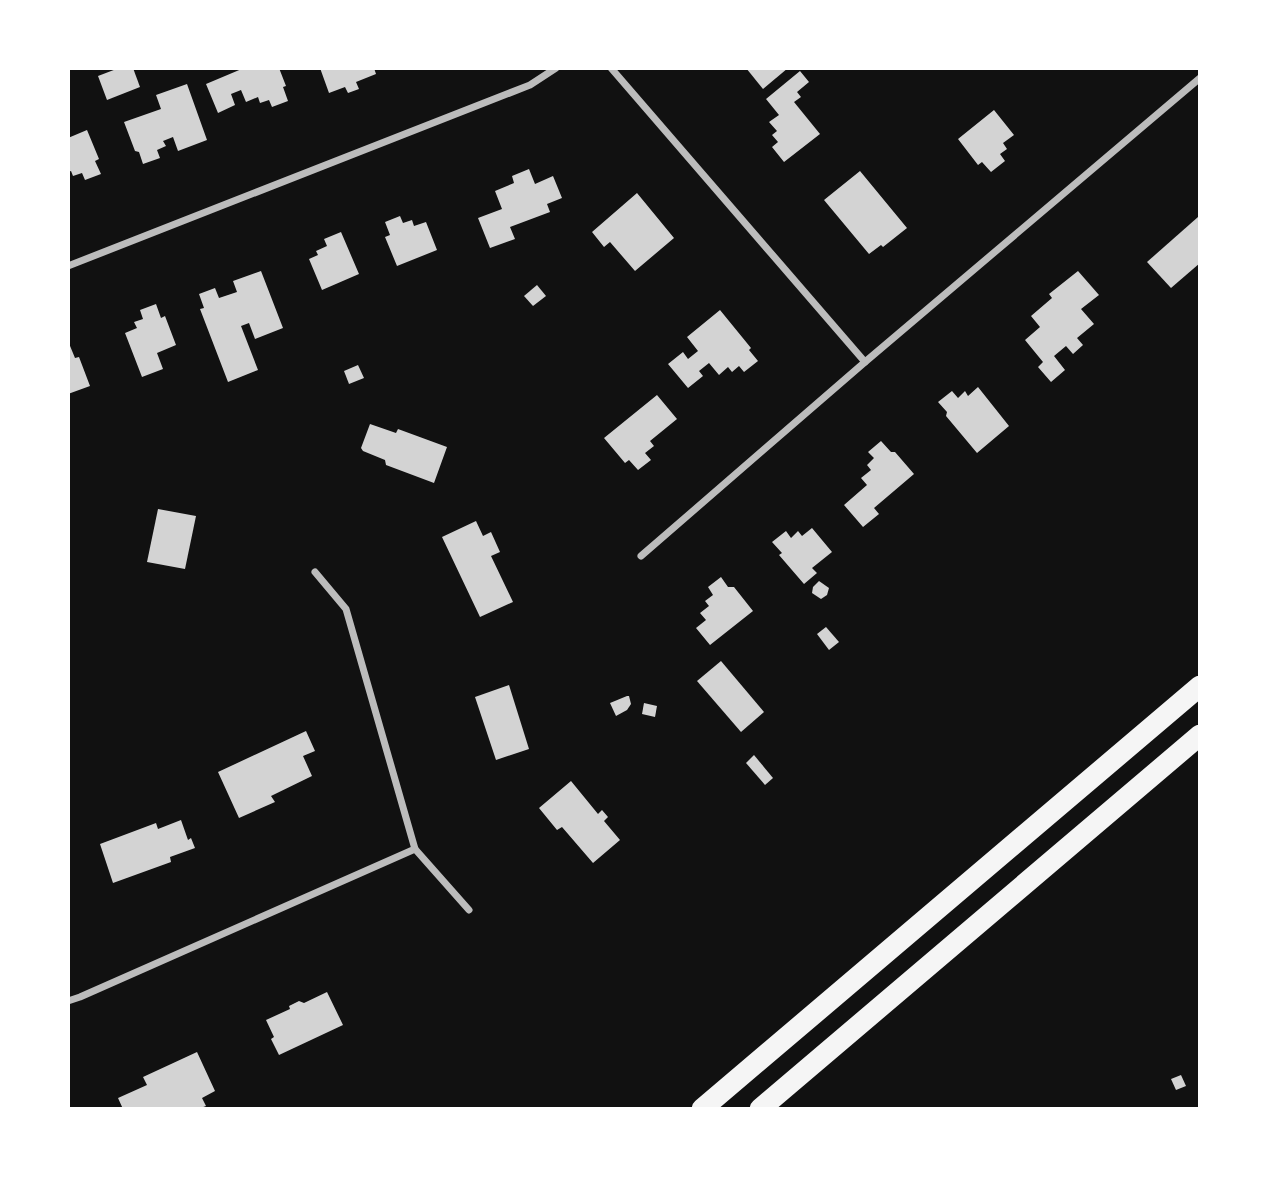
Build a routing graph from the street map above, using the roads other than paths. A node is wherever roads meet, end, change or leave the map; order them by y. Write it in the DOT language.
graph roads {
  1 [pos="556,68"];
  2 [pos="611,68"];
  3 [pos="1200,79"];
  4 [pos="68,266"];
  5 [pos="865,362"];
  6 [pos="641,556"];
  7 [pos="315,572"];
  8 [pos="1200,686"];
  9 [pos="1200,735"];
  10 [pos="415,849"];
  11 [pos="470,910"];
  12 [pos="68,1001"];
  13 [pos="702,1109"];
  14 [pos="760,1109"];
  1 -- 4 [label="street"];
  2 -- 5 [label="street"];
  3 -- 5 [label="street"];
  5 -- 6 [label="street"];
  7 -- 10 [label="street"];
  8 -- 13 [label="highway"];
  9 -- 14 [label="highway"];
  10 -- 11 [label="street"];
  10 -- 12 [label="street"];
}
